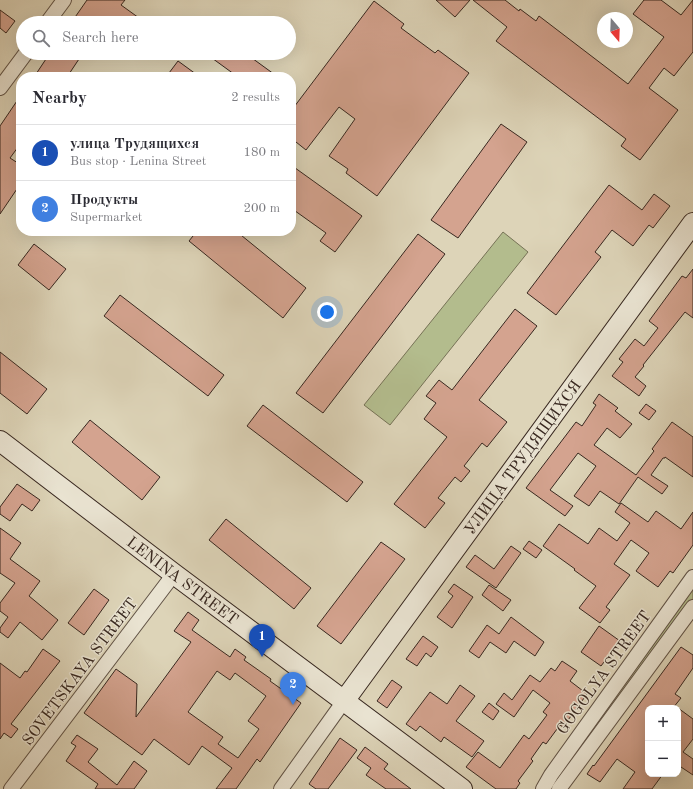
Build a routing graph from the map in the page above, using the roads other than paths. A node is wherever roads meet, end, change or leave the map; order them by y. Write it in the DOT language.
graph roads {
  1 [pos="64,0"];
  2 [pos="52,16"];
  3 [pos="21,60"];
  4 [pos="0,88"];
  5 [pos="693,223"];
  6 [pos="3,449"];
  7 [pos="174,574"];
  8 [pos="693,577"];
  9 [pos="693,607"];
  10 [pos="344,701"];
  11 [pos="11,789"];
  12 [pos="281,789"];
  13 [pos="462,789"];
  14 [pos="543,789"];
  15 [pos="559,789"];
  1 -- 2 [label="street"];
  3 -- 4 [label="street"];
  5 -- 10 [label="street, УЛИЦА ТРУДЯЩИХСЯ"];
  6 -- 7 [label="street, LENINA STREET"];
  7 -- 10 [label="street, LENINA STREET"];
  7 -- 11 [label="street, SOVETSKAYA STREET"];
  8 -- 14 [label="street, GOGOLYA STREET"];
  9 -- 15 [label="street"];
  10 -- 12 [label="street, УЛИЦА ТРУДЯЩИХСЯ"];
  10 -- 13 [label="street, LENINA STREET"];
}
